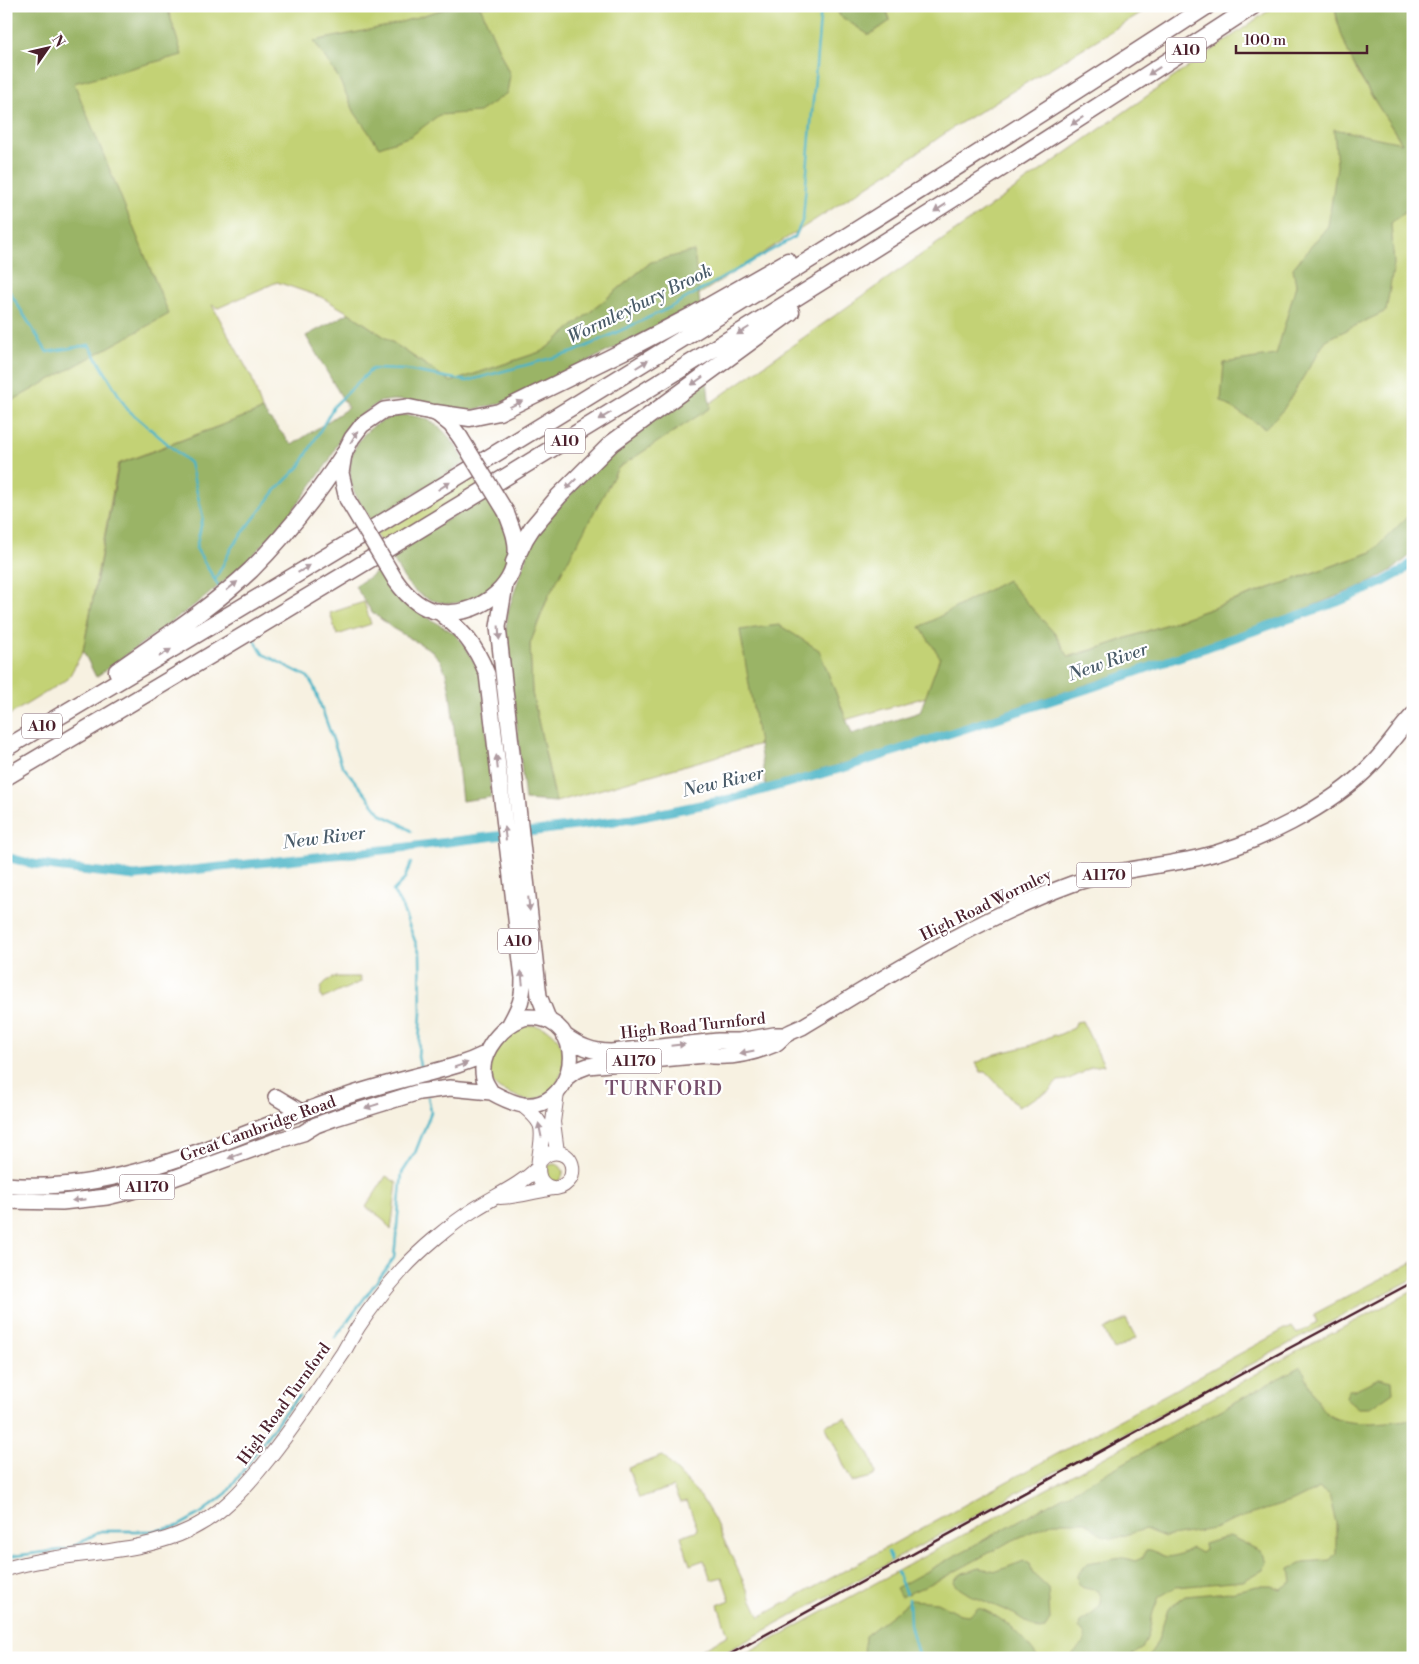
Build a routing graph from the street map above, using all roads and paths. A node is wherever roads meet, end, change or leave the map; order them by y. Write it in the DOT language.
graph roads {
  1 [pos="1207,6"];
  2 [pos="1253,6"];
  3 [pos="888,211"];
  4 [pos="816,286"];
  5 [pos="436,413"];
  6 [pos="344,454"];
  7 [pos="514,562"];
  8 [pos="505,584"];
  9 [pos="438,612"];
  10 [pos="78,705"];
  11 [pos="1413,715"];
  12 [pos="6,748"];
  13 [pos="6,777"];
  14 [pos="550,1021"];
  15 [pos="510,1024"];
  16 [pos="564,1034"];
  17 [pos="785,1036"];
  18 [pos="718,1042"];
  19 [pos="485,1054"];
  20 [pos="705,1055"];
  21 [pos="567,1077"];
  22 [pos="491,1092"];
  23 [pos="557,1093"];
  24 [pos="276,1097"];
  25 [pos="522,1105"];
  26 [pos="302,1112"];
  27 [pos="281,1126"];
  28 [pos="557,1152"];
  29 [pos="536,1168"];
  30 [pos="6,1185"];
  31 [pos="553,1188"];
  32 [pos="497,1197"];
  33 [pos="6,1201"];
  34 [pos="6,1569"];
  1 -- 3 [label="highway, A10"];
  2 -- 4 [label="highway, A10, one-way"];
  5 -- 3 [label="highway, one-way"];
  10 -- 3 [label="highway, A10, one-way"];
  4 -- 7 [label="highway, one-way"];
  4 -- 13 [label="highway, A10, one-way"];
  6 -- 5 [label="main road, A10, one-way"];
  5 -- 7 [label="main road, A10, bridge"];
  6 -- 9 [label="main road, A10, bridge"];
  10 -- 6 [label="highway, one-way"];
  7 -- 8 [label="main road, A10"];
  8 -- 9 [label="main road, A10"];
  8 -- 14 [label="main road, A10, one-way"];
  15 -- 9 [label="main road, A10, one-way"];
  10 -- 12 [label="highway, A10"];
  11 -- 17 [label="main road, High Road Wormley / A1170"];
  14 -- 15 [label="main road"];
  14 -- 16 [label="main road"];
  15 -- 19 [label="main road"];
  16 -- 18 [label="main road, High Road Turnford / A1170, one-way"];
  16 -- 21 [label="main road"];
  17 -- 18 [label="main road, High Road Turnford / A1170"];
  17 -- 20 [label="main road, High Road Turnford / A1170, one-way"];
  18 -- 20 [label="main road"];
  19 -- 22 [label="main road"];
  26 -- 19 [label="main road, Great Cambridge Road / A1170, one-way"];
  20 -- 21 [label="main road, High Road Turnford / A1170"];
  21 -- 23 [label="main road"];
  22 -- 25 [label="main road"];
  22 -- 27 [label="main road, Great Cambridge Road, one-way"];
  23 -- 25 [label="main road"];
  23 -- 28 [label="main road"];
  24 -- 26 [label="main road"];
  29 -- 25 [label="main road, one-way"];
  26 -- 27 [label="main road, Great Cambridge Road / A1170"];
  27 -- 30 [label="main road, Great Cambridge Road / A1170"];
  27 -- 33 [label="main road, Great Cambridge Road / A1170, one-way"];
  28 -- 29 [label="main road"];
  28 -- 31 [label="main road"];
  29 -- 31 [label="main road"];
  29 -- 32 [label="main road, High Road Turnford"];
  31 -- 32 [label="main road"];
  32 -- 34 [label="main road, High Road Turnford"];
}
